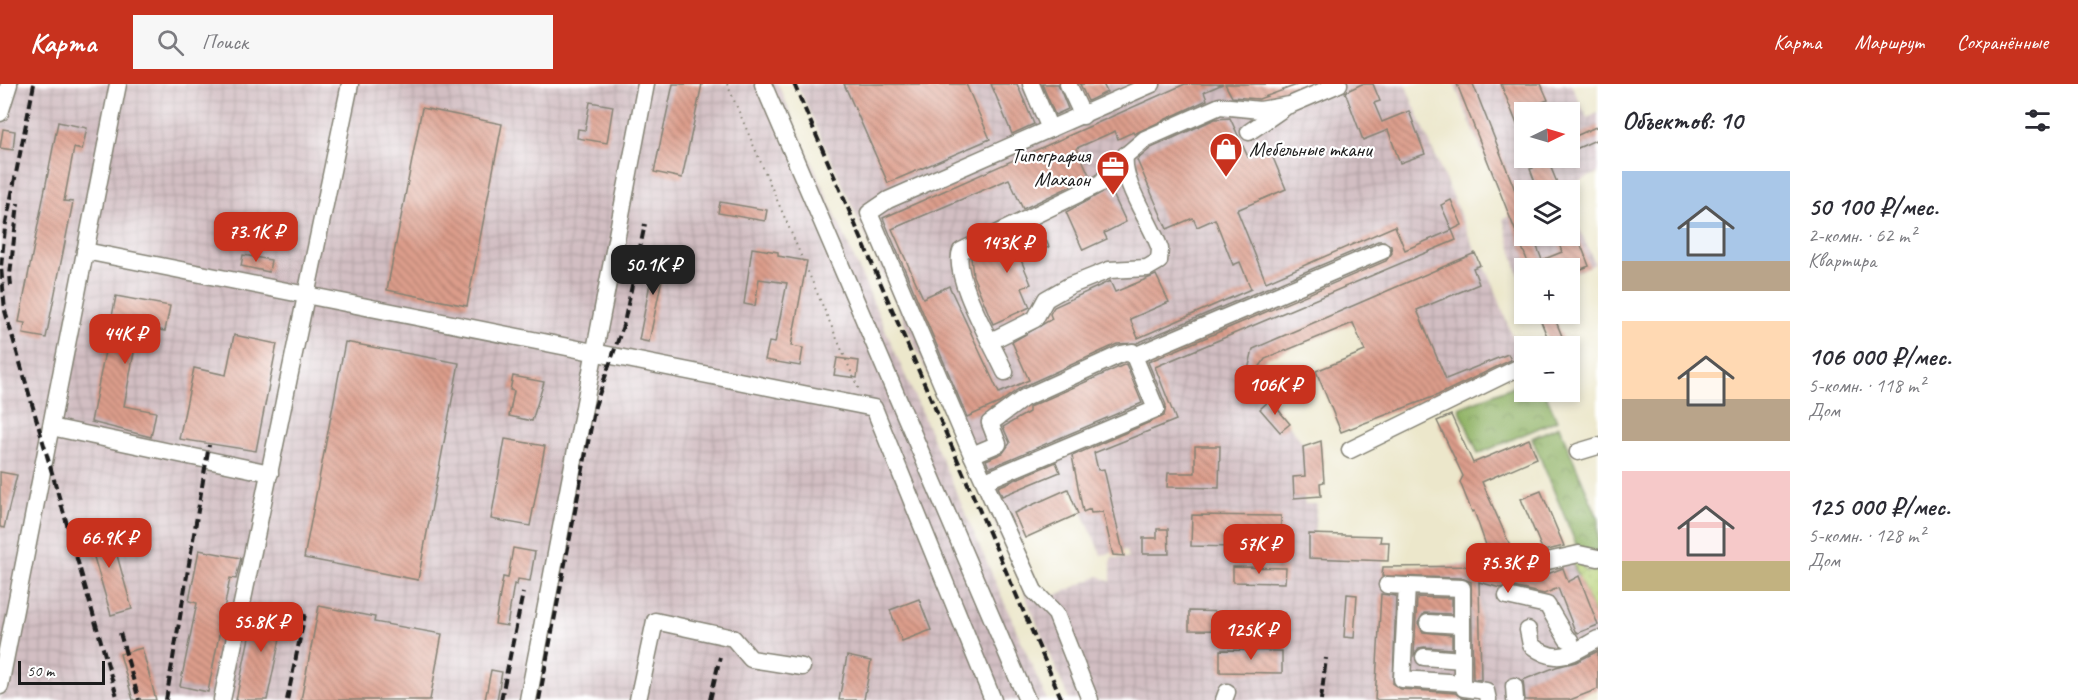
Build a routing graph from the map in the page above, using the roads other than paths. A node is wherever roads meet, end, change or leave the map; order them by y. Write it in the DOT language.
graph roads {
  1 [pos="9,84"];
  2 [pos="118,84"];
  3 [pos="350,84"];
  4 [pos="646,84"];
  5 [pos="763,84"];
  6 [pos="1031,84"];
  7 [pos="1068,84"];
  8 [pos="1152,84"];
  9 [pos="1339,84"];
  10 [pos="1117,91"];
  11 [pos="1290,105"];
  12 [pos="0,113"];
  13 [pos="1083,116"];
  14 [pos="1050,129"];
  15 [pos="1249,132"];
  16 [pos="1125,155"];
  17 [pos="85,251"];
  18 [pos="1382,251"];
  19 [pos="306,295"];
  20 [pos="991,341"];
  21 [pos="595,352"];
  22 [pos="1134,356"];
  23 [pos="1514,371"];
  24 [pos="1005,372"];
  25 [pos="51,427"];
  26 [pos="1598,446"];
  27 [pos="1350,450"];
  28 [pos="1578,452"];
  29 [pos="972,455"];
  30 [pos="270,473"];
  31 [pos="986,481"];
  32 [pos="1598,558"];
  33 [pos="1534,564"];
  34 [pos="1387,585"];
  35 [pos="1407,586"];
  36 [pos="1507,597"];
  37 [pos="1428,623"];
  38 [pos="1461,625"];
  39 [pos="1528,630"];
  40 [pos="1570,640"];
  41 [pos="1596,640"];
  42 [pos="1424,657"];
  43 [pos="1554,657"];
  44 [pos="1462,660"];
  45 [pos="802,667"];
  46 [pos="1462,683"];
  47 [pos="0,686"];
  48 [pos="222,700"];
  49 [pos="528,700"];
  50 [pos="639,700"];
  51 [pos="993,700"];
  52 [pos="1027,700"];
  53 [pos="1090,700"];
  54 [pos="1488,700"];
  1 -- 12 [label="lane"];
  2 -- 17 [label="lane"];
  3 -- 19 [label="lane"];
  4 -- 21 [label="lane"];
  5 -- 52 [label="lane"];
  6 -- 14 [label="lane"];
  7 -- 13 [label="lane"];
  8 -- 10 [label="lane"];
  9 -- 11 [label="lane"];
  10 -- 13 [label="lane"];
  11 -- 15 [label="lane"];
  11 -- 16 [label="lane"];
  13 -- 14 [label="lane"];
  14 -- 29 [label="lane"];
  16 -- 20 [label="lane"];
  16 -- 20 [label="lane"];
  17 -- 19 [label="lane"];
  17 -- 25 [label="lane"];
  18 -- 22 [label="lane"];
  19 -- 21 [label="lane"];
  19 -- 30 [label="lane"];
  20 -- 24 [label="lane"];
  21 -- 49 [label="lane"];
  21 -- 51 [label="lane"];
  22 -- 29 [label="lane"];
  22 -- 31 [label="lane"];
  23 -- 27 [label="lane"];
  25 -- 30 [label="lane"];
  25 -- 47 [label="lane"];
  26 -- 28 [label="lane"];
  29 -- 31 [label="lane"];
  30 -- 48 [label="lane"];
  31 -- 53 [label="lane"];
  32 -- 33 [label="lane"];
  34 -- 35 [label="lane"];
  35 -- 38 [label="lane"];
  35 -- 46 [label="lane"];
  36 -- 40 [label="lane"];
  37 -- 38 [label="lane"];
  38 -- 44 [label="lane"];
  39 -- 43 [label="lane"];
  40 -- 41 [label="lane"];
  40 -- 43 [label="lane"];
  41 -- 43 [label="lane"];
  42 -- 44 [label="lane"];
  44 -- 46 [label="lane"];
  45 -- 50 [label="lane"];
  46 -- 54 [label="lane"];
}
